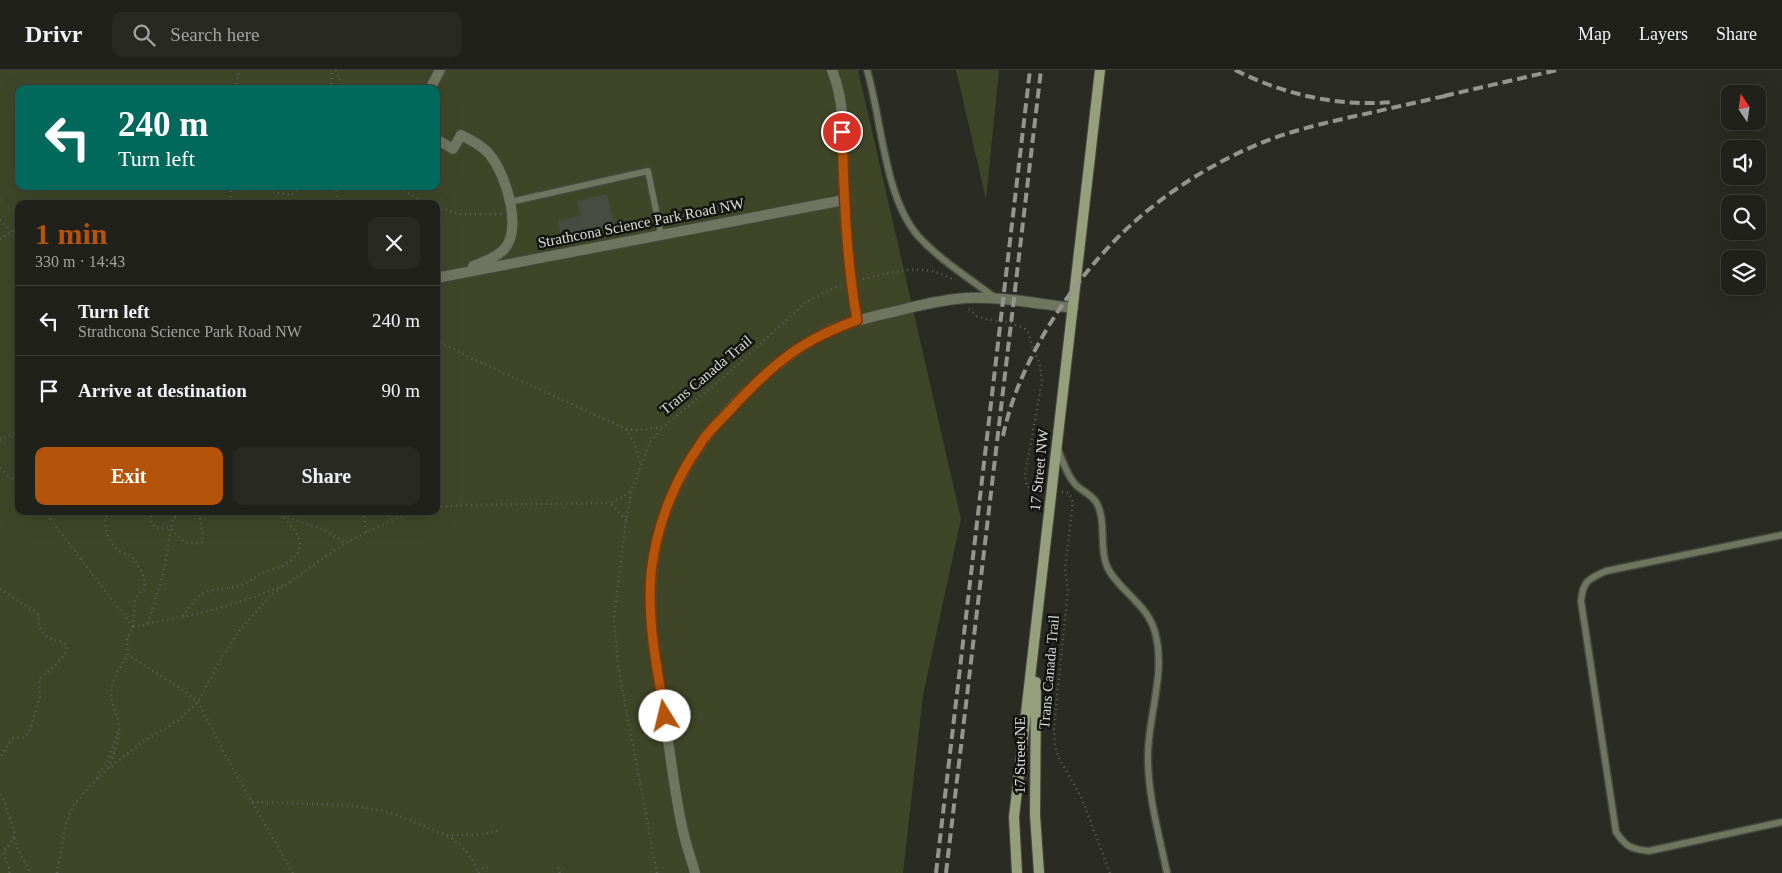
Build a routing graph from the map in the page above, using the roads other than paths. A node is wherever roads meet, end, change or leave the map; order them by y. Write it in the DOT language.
graph roads {
  1 [pos="440,70"];
  2 [pos="832,70"];
  3 [pos="867,70"];
  4 [pos="1100,70"];
  5 [pos="432,85"];
  6 [pos="440,141"];
  7 [pos="844,200"];
  8 [pos="510,202"];
  9 [pos="661,235"];
  10 [pos="440,277"];
  11 [pos="995,298"];
  12 [pos="1073,308"];
  13 [pos="857,320"];
  14 [pos="1057,446"];
  15 [pos="1782,535"];
  16 [pos="1036,636"];
  17 [pos="1782,822"];
  18 [pos="696,873"];
  19 [pos="1017,873"];
  20 [pos="1039,873"];
  21 [pos="1167,873"];
  1 -- 5 [label="street"];
  2 -- 7 [label="street"];
  3 -- 11 [label="lane"];
  4 -- 12 [label="main road, 17 Street NW"];
  6 -- 8 [label="street, Strathcona Science Park Road NW"];
  7 -- 9 [label="street, Strathcona Science Park Road NW"];
  7 -- 13 [label="street"];
  8 -- 9 [label="lane"];
  8 -- 10 [label="street, Strathcona Science Park Road NW"];
  9 -- 10 [label="street, Strathcona Science Park Road NW"];
  11 -- 12 [label="street"];
  11 -- 13 [label="street"];
  12 -- 14 [label="main road, 17 Street NW"];
  13 -- 18 [label="street"];
  14 -- 16 [label="main road, 17 Street NW"];
  14 -- 21 [label="lane"];
  15 -- 17 [label="lane"];
  16 -- 19 [label="main road, 17 Street NW"];
  16 -- 20 [label="main road, 17 Street NE"];
}
